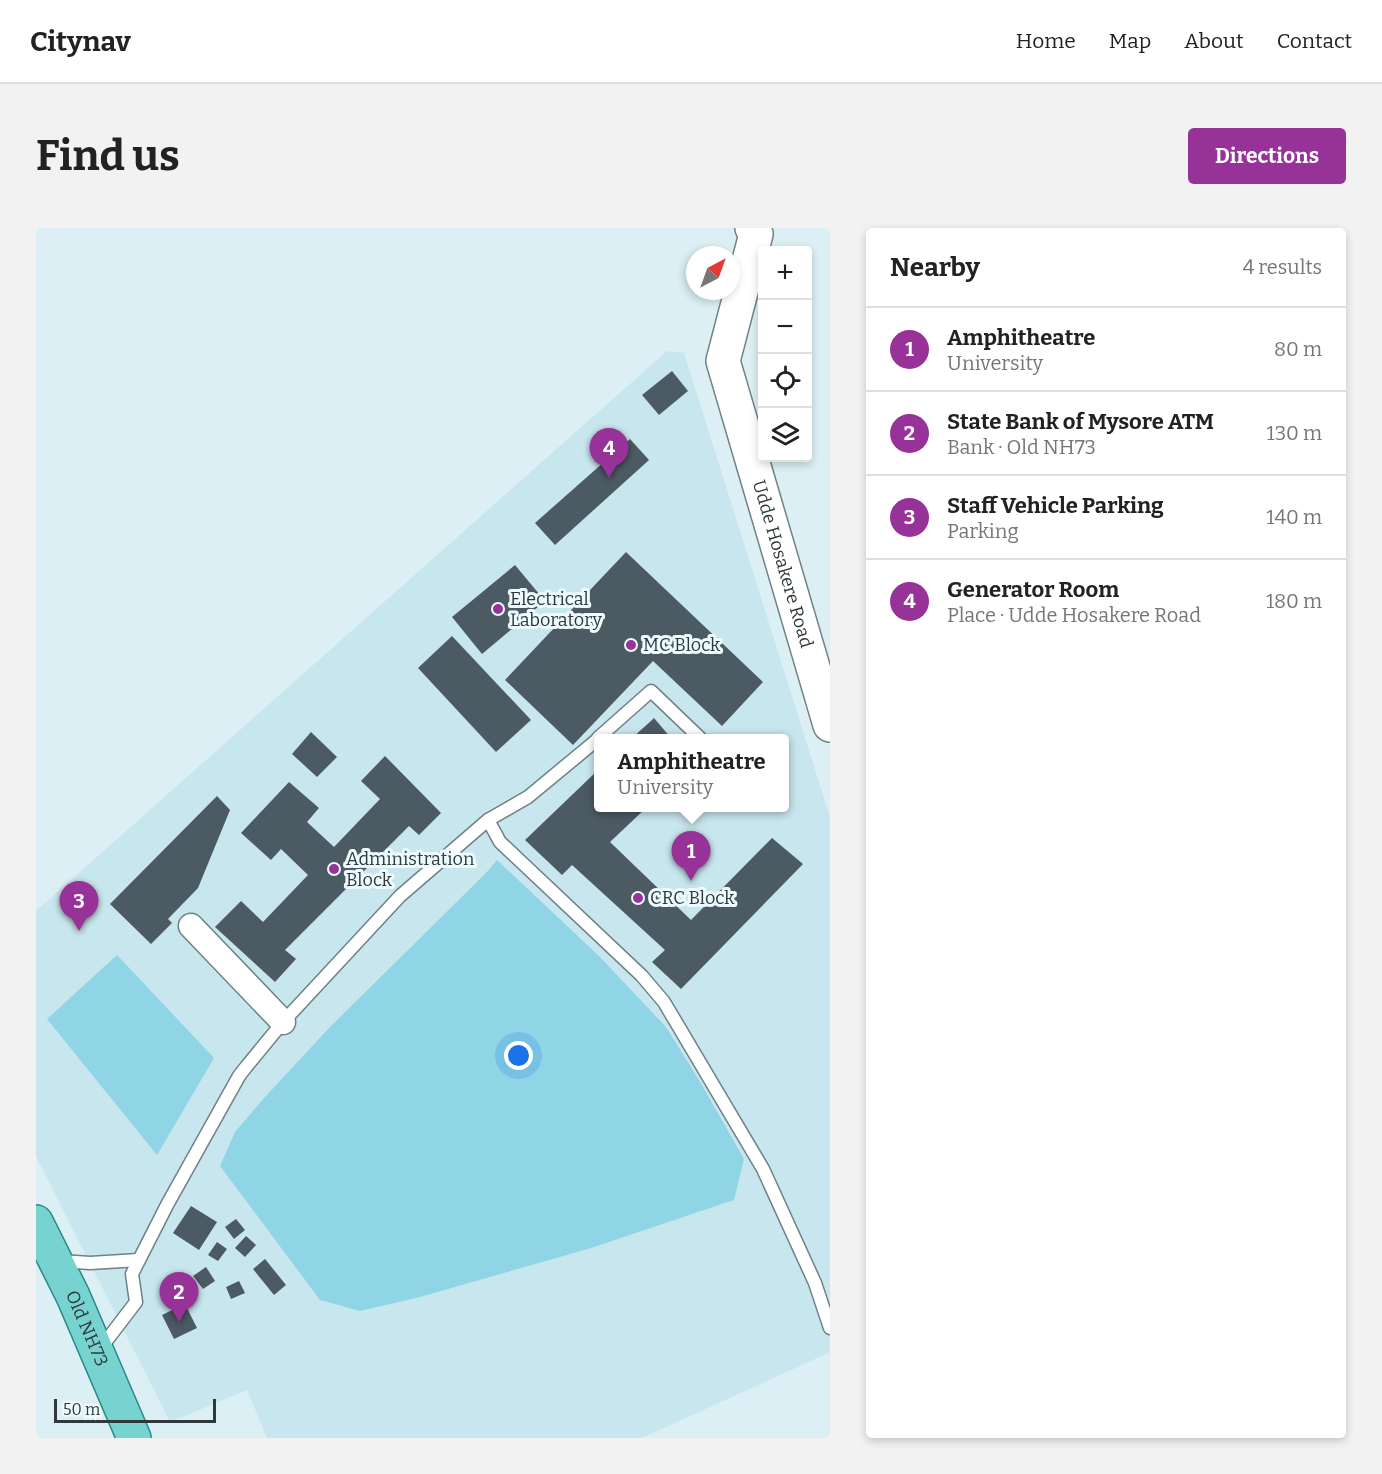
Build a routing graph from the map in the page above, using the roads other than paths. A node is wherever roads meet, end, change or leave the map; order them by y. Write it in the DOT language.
graph roads {
  1 [pos="752,228"];
  2 [pos="830,725"];
  3 [pos="604,734"];
  4 [pos="696,734"];
  5 [pos="594,742"];
  6 [pos="488,820"];
  7 [pos="191,926"];
  8 [pos="283,1022"];
  9 [pos="36,1222"];
  10 [pos="139,1260"];
  11 [pos="56,1261"];
  12 [pos="830,1328"];
  13 [pos="97,1352"];
  14 [pos="134,1438"];
  1 -- 2 [label="street, Udde Hosakere Road"];
  3 -- 4 [label="lane"];
  5 -- 6 [label="lane"];
  6 -- 8 [label="lane"];
  6 -- 12 [label="lane"];
  7 -- 8 [label="street"];
  8 -- 10 [label="lane"];
  9 -- 11 [label="main road, Old NH73"];
  10 -- 11 [label="lane"];
  10 -- 13 [label="lane"];
  11 -- 13 [label="main road, Old NH73"];
  13 -- 14 [label="main road, Old NH73"];
}
